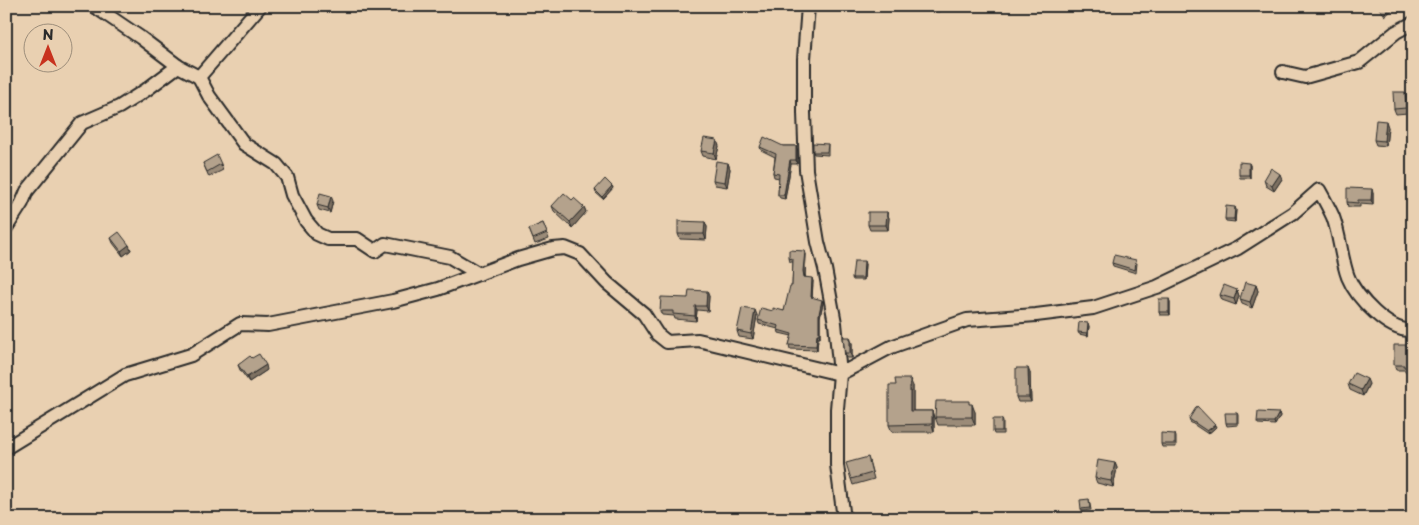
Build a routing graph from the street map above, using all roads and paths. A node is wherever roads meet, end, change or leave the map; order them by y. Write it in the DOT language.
graph roads {
  1 [pos="94,6"];
  2 [pos="260,6"];
  3 [pos="808,6"];
  4 [pos="1413,23"];
  5 [pos="178,66"];
  6 [pos="1283,72"];
  7 [pos="199,77"];
  8 [pos="6,228"];
  9 [pos="479,274"];
  10 [pos="1413,330"];
  11 [pos="840,374"];
  12 [pos="6,448"];
  13 [pos="844,519"];
  1 -- 5 [label="street"];
  2 -- 7 [label="street"];
  3 -- 11 [label="street"];
  4 -- 6 [label="street"];
  5 -- 7 [label="street"];
  5 -- 8 [label="street"];
  7 -- 9 [label="street"];
  9 -- 11 [label="street"];
  9 -- 12 [label="street"];
  10 -- 11 [label="street"];
  11 -- 13 [label="street"];
}
